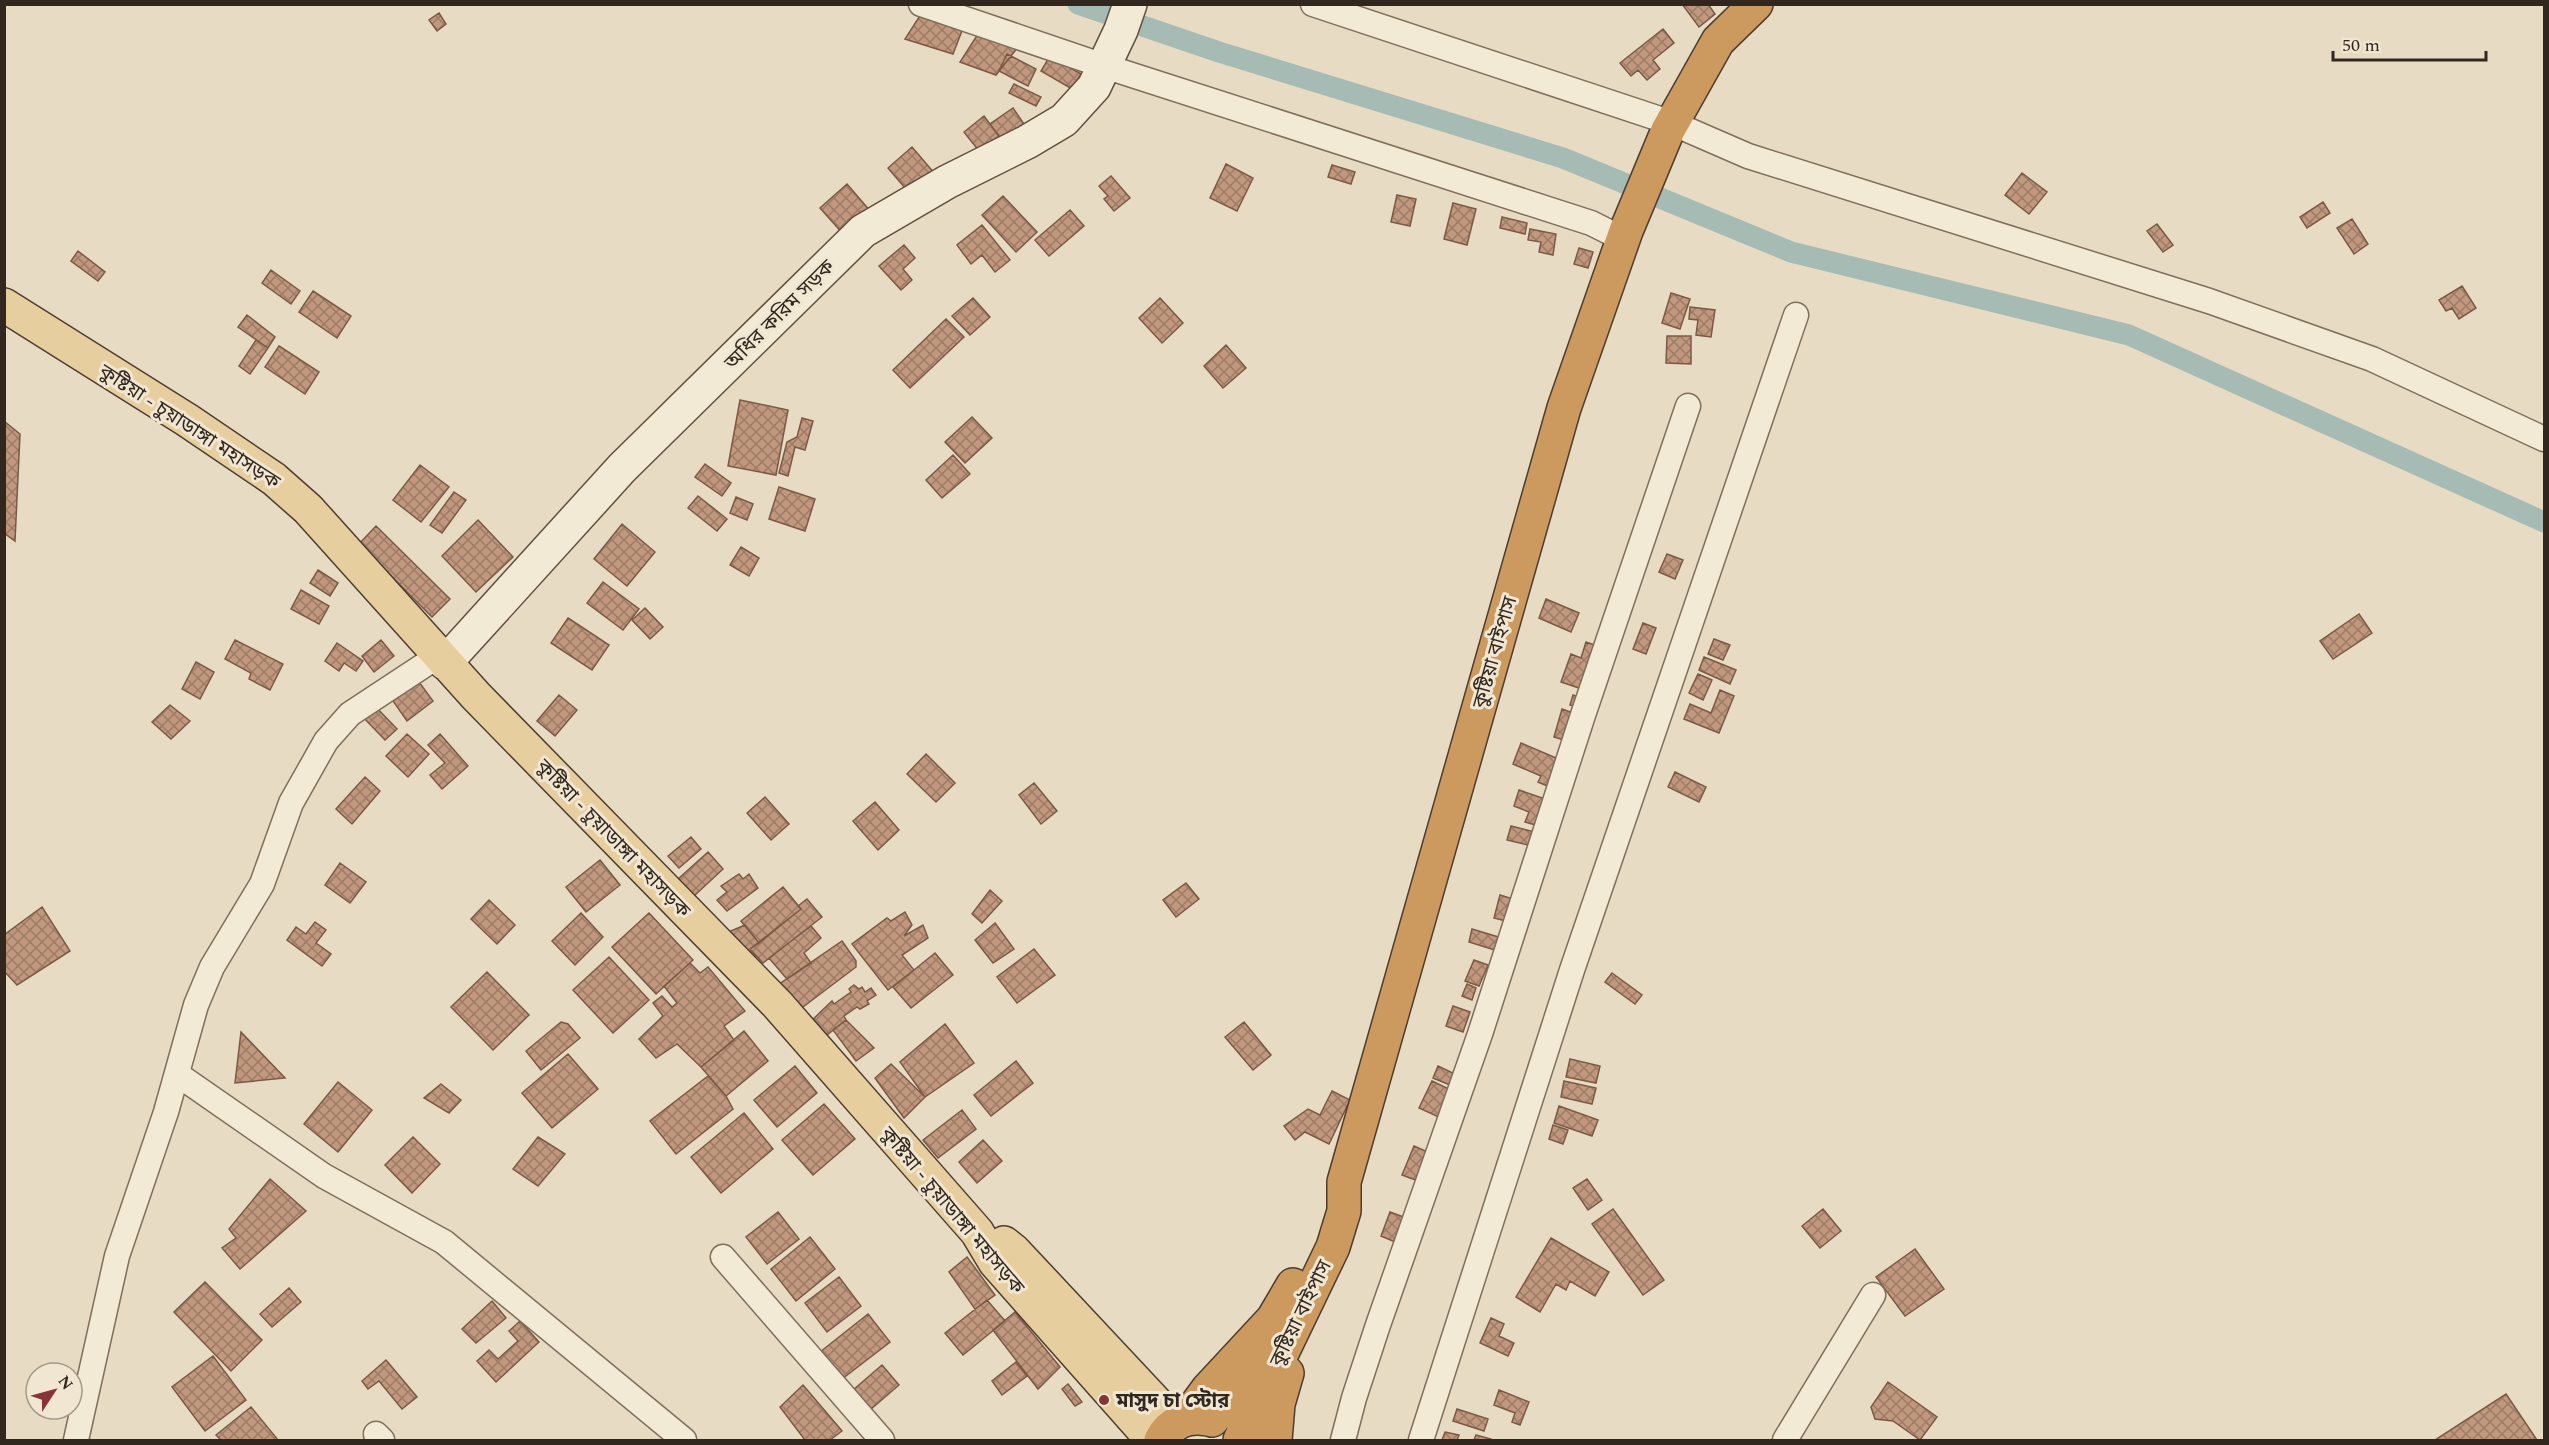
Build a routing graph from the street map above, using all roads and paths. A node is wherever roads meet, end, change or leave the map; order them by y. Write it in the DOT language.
graph roads {
  1 [pos="921,4"];
  2 [pos="1313,4"];
  3 [pos="1756,4"];
  4 [pos="1126,17"];
  5 [pos="1104,66"];
  6 [pos="1670,126"];
  7 [pos="1624,235"];
  8 [pos="4,305"];
  9 [pos="1796,315"];
  10 [pos="1688,406"];
  11 [pos="2544,439"];
  12 [pos="442,659"];
  13 [pos="177,1074"];
  14 [pos="723,1257"];
  15 [pos="1301,1290"];
  16 [pos="1873,1295"];
  17 [pos="1179,1428"];
  18 [pos="76,1440"];
  19 [pos="684,1440"];
  20 [pos="882,1440"];
  21 [pos="1239,1440"];
  22 [pos="1275,1440"];
  23 [pos="1343,1440"];
  24 [pos="1421,1440"];
  25 [pos="1785,1440"];
  1 -- 5 [label="street"];
  2 -- 6 [label="street"];
  3 -- 6 [label="highway, কুষ্টিয়া বাইপাস"];
  4 -- 5 [label="main road, অধির করিম সড়ক"];
  5 -- 7 [label="street"];
  5 -- 12 [label="main road, অধির করিম সড়ক"];
  6 -- 7 [label="highway, কুষ্টিয়া বাইপাস"];
  6 -- 11 [label="street"];
  7 -- 15 [label="highway, কুষ্টিয়া বাইপাস"];
  8 -- 12 [label="main road, কুষ্টিয়া - চুয়াডাঙ্গা মহাসড়ক"];
  9 -- 24 [label="street"];
  10 -- 23 [label="street"];
  12 -- 13 [label="street"];
  12 -- 17 [label="main road, কুষ্টিয়া - চুয়াডাঙ্গা মহাসড়ক"];
  13 -- 18 [label="street"];
  13 -- 19 [label="street"];
  14 -- 20 [label="street"];
  15 -- 17 [label="highway"];
  15 -- 21 [label="highway, কুষ্টিয়া বাইপাস"];
  15 -- 22 [label="highway"];
  16 -- 25 [label="street"];
  17 -- 21 [label="highway"];
}
